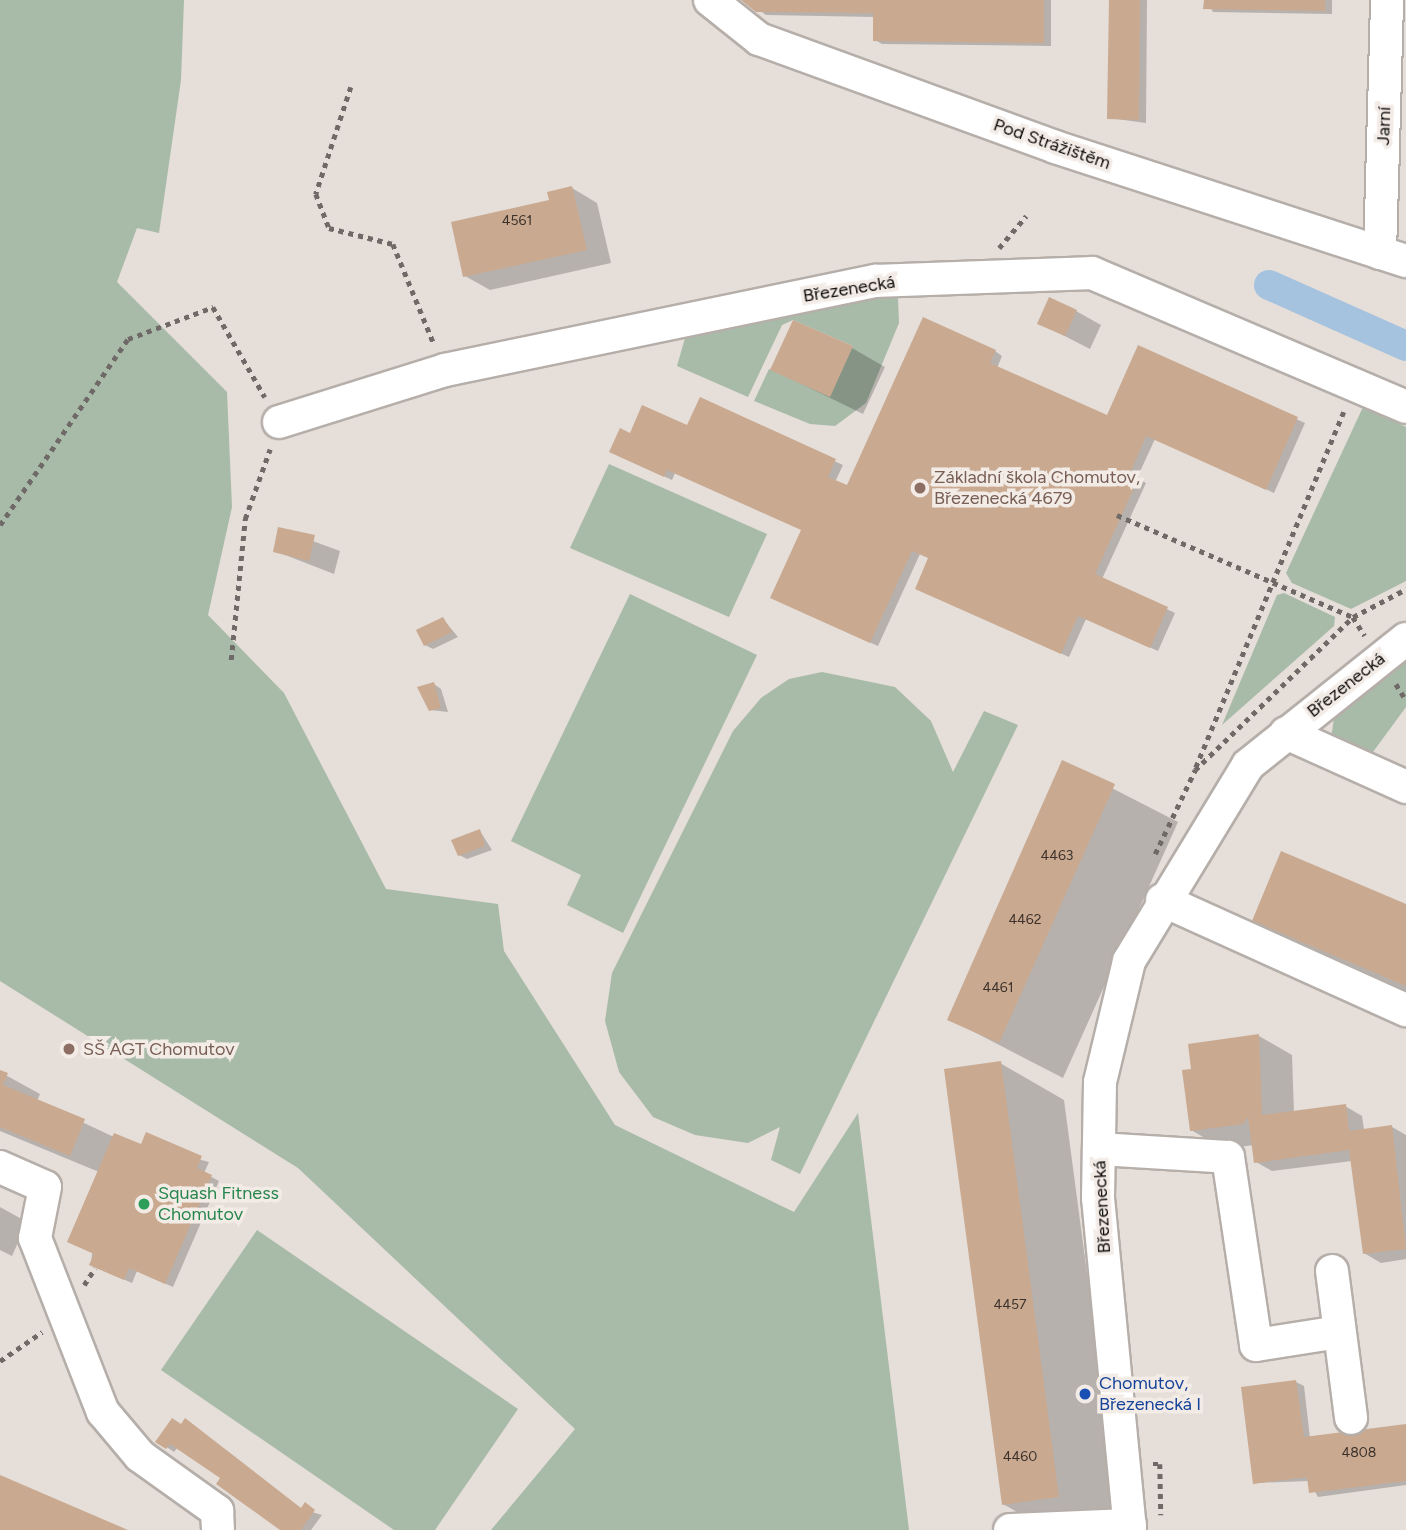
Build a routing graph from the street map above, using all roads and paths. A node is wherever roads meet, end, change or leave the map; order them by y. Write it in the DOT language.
graph roads {
  1 [pos="710,0"];
  2 [pos="1388,0"];
  3 [pos="351,88"];
  4 [pos="1393,257"];
  5 [pos="446,370"];
  6 [pos="1355,386"];
  7 [pos="1406,407"];
  8 [pos="279,422"];
  9 [pos="1117,514"];
  10 [pos="0,525"];
  11 [pos="1273,582"];
  12 [pos="1406,589"];
  13 [pos="1353,617"];
  14 [pos="1406,639"];
  15 [pos="232,660"];
  16 [pos="1286,733"];
  17 [pos="1406,787"];
  18 [pos="1162,900"];
  19 [pos="1406,1010"];
  20 [pos="1099,1149"];
  21 [pos="0,1167"];
  22 [pos="1332,1271"];
  23 [pos="1339,1332"];
  24 [pos="1350,1418"];
  25 [pos="1130,1527"];
  26 [pos="218,1530"];
  27 [pos="1010,1530"];
  1 -- 4 [label="street, Pod Strážištěm"];
  2 -- 4 [label="street, Jarní"];
  3 -- 5 [label="path"];
  5 -- 6 [label="street, Březenecká"];
  5 -- 8 [label="street, Březenecká"];
  6 -- 7 [label="street, Březenecká"];
  6 -- 11 [label="path"];
  8 -- 10 [label="path"];
  8 -- 15 [label="path"];
  9 -- 11 [label="path"];
  11 -- 13 [label="path"];
  11 -- 13 [label="path"];
  12 -- 13 [label="path"];
  14 -- 16 [label="street, Březenecká"];
  16 -- 17 [label="street, Březenecká"];
  16 -- 18 [label="street, Březenecká"];
  18 -- 19 [label="street"];
  18 -- 20 [label="street, Březenecká"];
  20 -- 23 [label="street"];
  20 -- 25 [label="street, Březenecká"];
  21 -- 26 [label="street"];
  22 -- 23 [label="street"];
  23 -- 24 [label="street"];
  25 -- 27 [label="street, Březenecká"];
}
